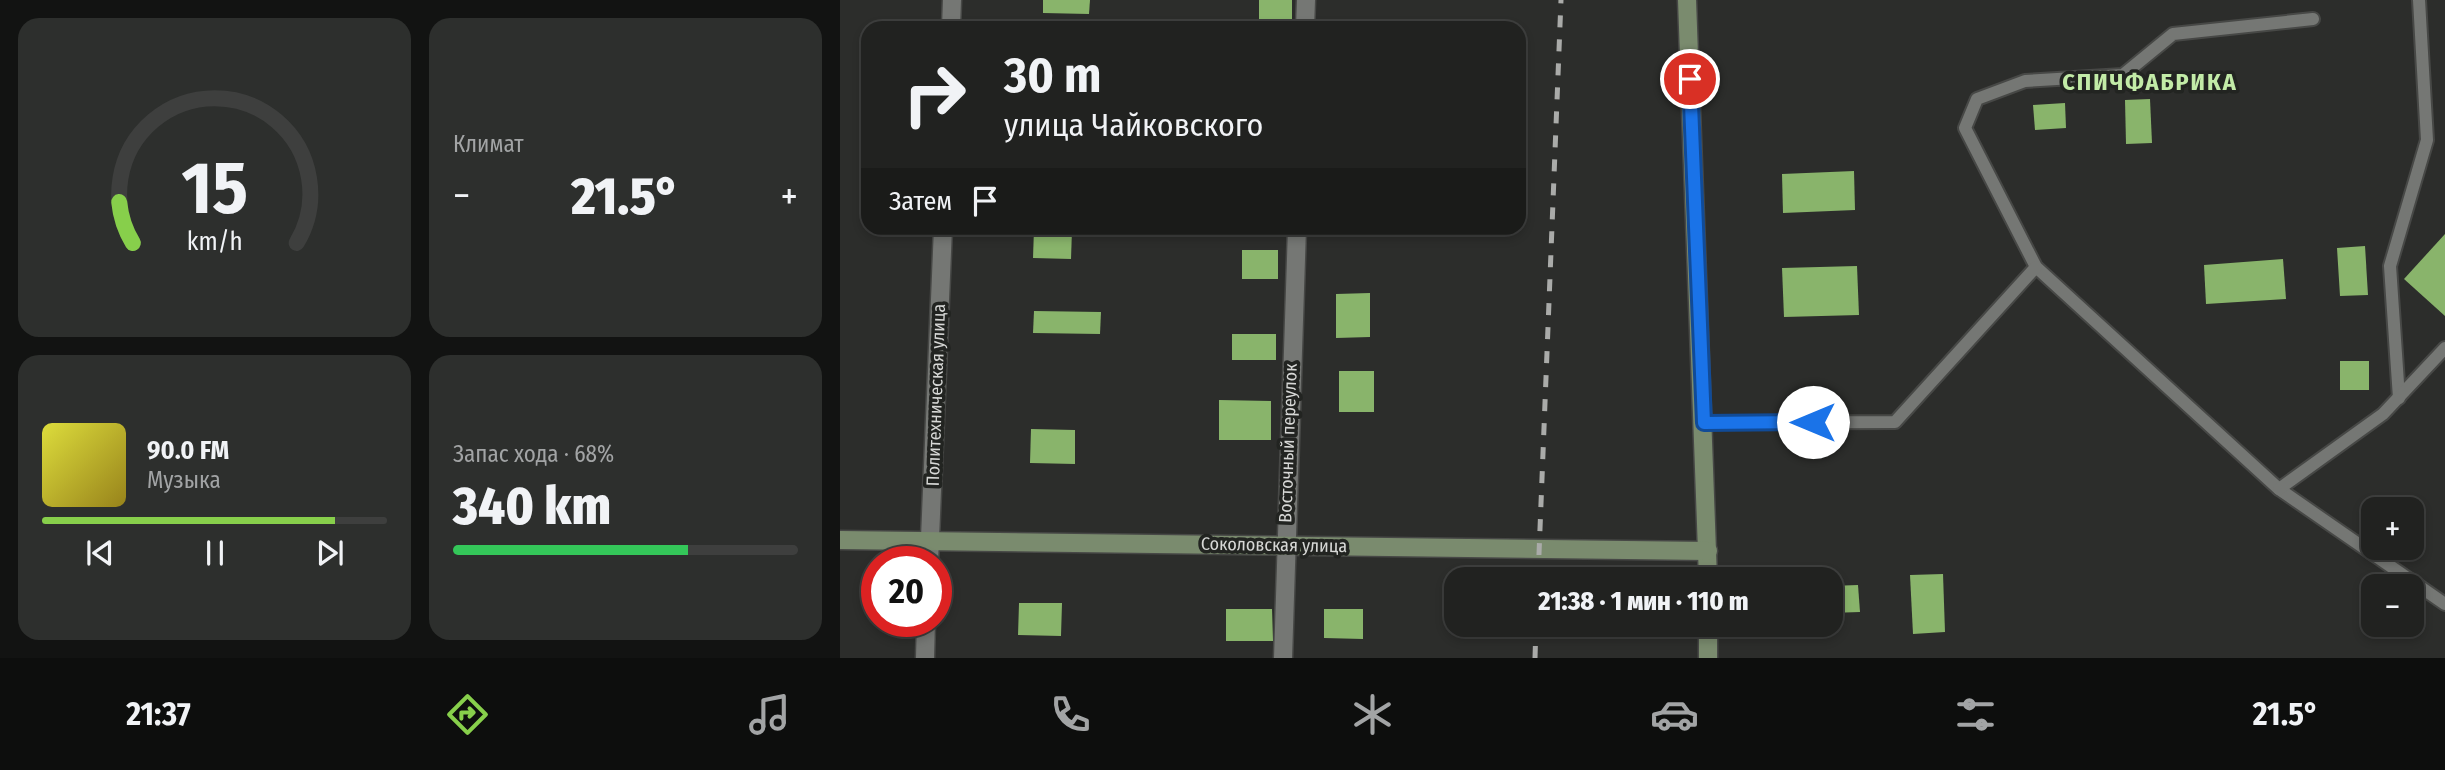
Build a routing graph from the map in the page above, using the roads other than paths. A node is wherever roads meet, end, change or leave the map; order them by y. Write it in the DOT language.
graph roads {
  1 [pos="952,0"];
  2 [pos="1306,0"];
  3 [pos="1687,0"];
  4 [pos="2419,0"];
  5 [pos="2313,19"];
  6 [pos="951,21"];
  7 [pos="1305,21"];
  8 [pos="943,235"];
  9 [pos="1297,235"];
  10 [pos="2036,267"];
  11 [pos="2445,348"];
  12 [pos="2399,398"];
  13 [pos="1704,423"];
  14 [pos="2279,489"];
  15 [pos="840,540"];
  16 [pos="930,541"];
  17 [pos="1284,545"];
  18 [pos="930,546"];
  19 [pos="1708,551"];
  20 [pos="1708,567"];
  21 [pos="2445,604"];
  22 [pos="926,637"];
  23 [pos="1708,637"];
  24 [pos="925,658"];
  25 [pos="1283,658"];
  26 [pos="1708,658"];
  1 -- 6 [label="street"];
  2 -- 7 [label="street"];
  3 -- 13 [label="street"];
  4 -- 12 [label="lane"];
  5 -- 10 [label="lane"];
  8 -- 16 [label="street, Политехническая улица"];
  9 -- 17 [label="street, Восточный переулок"];
  10 -- 13 [label="lane"];
  10 -- 14 [label="lane"];
  11 -- 12 [label="lane"];
  12 -- 14 [label="lane"];
  13 -- 19 [label="street"];
  14 -- 21 [label="lane"];
  15 -- 16 [label="street, Соколовская улица"];
  16 -- 17 [label="street, Соколовская улица"];
  16 -- 18 [label="street, Политехническая улица"];
  17 -- 19 [label="street, Соколовская улица"];
  17 -- 25 [label="street, Восточный переулок"];
  19 -- 20 [label="street"];
  22 -- 24 [label="street"];
  23 -- 26 [label="street"];
}
